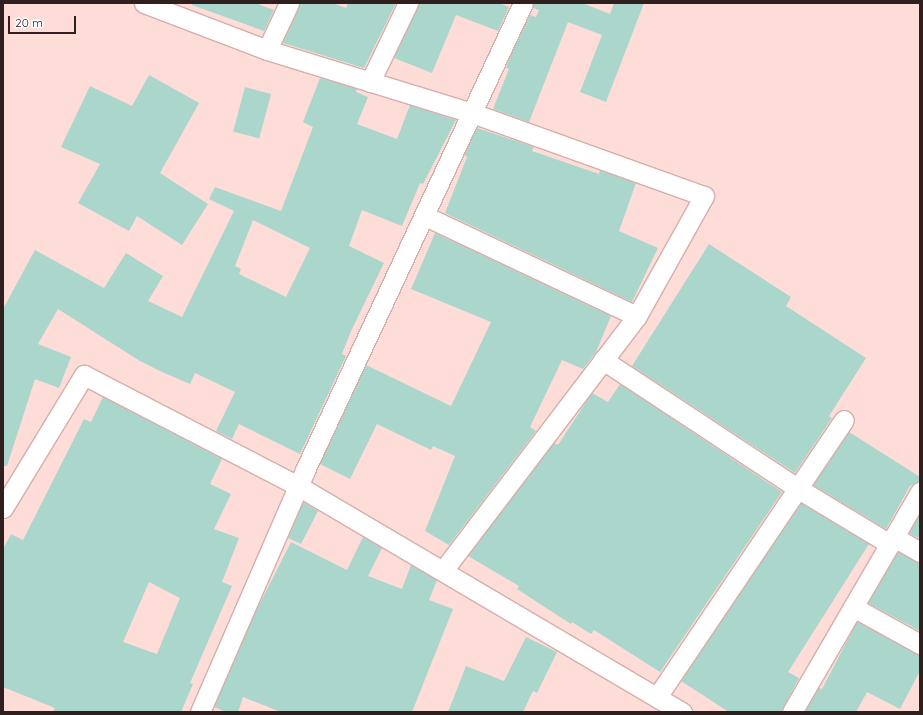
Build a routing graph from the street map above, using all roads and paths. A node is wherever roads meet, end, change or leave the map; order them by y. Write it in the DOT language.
graph roads {
  1 [pos="289,3"];
  2 [pos="408,3"];
  3 [pos="523,3"];
  4 [pos="156,5"];
  5 [pos="267,50"];
  6 [pos="370,82"];
  7 [pos="472,113"];
  8 [pos="425,216"];
  9 [pos="637,316"];
  10 [pos="603,360"];
  11 [pos="844,420"];
  12 [pos="298,486"];
  13 [pos="797,488"];
  14 [pos="920,492"];
  15 [pos="3,508"];
  16 [pos="892,540"];
  17 [pos="920,552"];
  18 [pos="443,571"];
  19 [pos="853,607"];
  20 [pos="920,644"];
  21 [pos="657,697"];
  22 [pos="200,712"];
  23 [pos="682,712"];
  24 [pos="792,712"];
  1 -- 5 [label="street"];
  2 -- 6 [label="street"];
  3 -- 7 [label="street"];
  4 -- 5 [label="street"];
  5 -- 6 [label="street"];
  6 -- 7 [label="street"];
  7 -- 8 [label="street"];
  7 -- 9 [label="street"];
  8 -- 9 [label="street"];
  8 -- 12 [label="street"];
  9 -- 10 [label="street"];
  10 -- 13 [label="street"];
  10 -- 18 [label="street"];
  11 -- 13 [label="street"];
  12 -- 15 [label="street"];
  12 -- 18 [label="street"];
  12 -- 22 [label="street"];
  13 -- 16 [label="street"];
  13 -- 21 [label="street"];
  14 -- 16 [label="street"];
  16 -- 17 [label="street"];
  16 -- 19 [label="street"];
  18 -- 21 [label="street"];
  19 -- 20 [label="street"];
  19 -- 24 [label="street"];
  21 -- 23 [label="street"];
}
